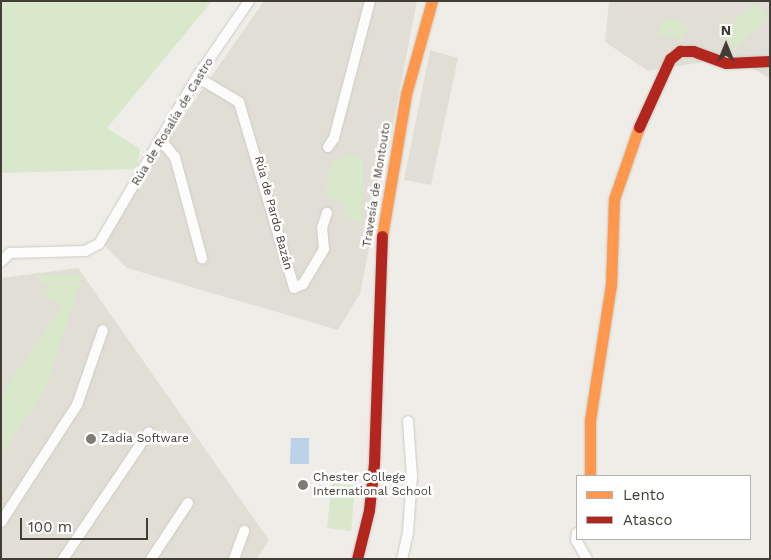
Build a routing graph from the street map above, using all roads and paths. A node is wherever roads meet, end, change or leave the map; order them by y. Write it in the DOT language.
graph roads {
  1 [pos="249,1"];
  2 [pos="370,1"];
  3 [pos="432,1"];
  4 [pos="770,61"];
  5 [pos="197,77"];
  6 [pos="161,140"];
  7 [pos="328,147"];
  8 [pos="327,213"];
  9 [pos="202,258"];
  10 [pos="1,262"];
  11 [pos="103,330"];
  12 [pos="408,421"];
  13 [pos="149,432"];
  14 [pos="590,475"];
  15 [pos="188,504"];
  16 [pos="1,522"];
  17 [pos="244,532"];
  18 [pos="576,540"];
  19 [pos="360,546"];
  20 [pos="63,559"];
  21 [pos="151,559"];
  22 [pos="234,559"];
  23 [pos="352,559"];
  24 [pos="357,559"];
  25 [pos="402,559"];
  26 [pos="587,559"];
  1 -- 5 [label="street, Rúa de Rosalía de Castro"];
  2 -- 7 [label="street"];
  3 -- 19 [label="main road, Travesía de Montouto"];
  4 -- 14 [label="main road"];
  5 -- 6 [label="street, Rúa de Rosalía de Castro"];
  5 -- 8 [label="street, Rúa de Pardo Bazán"];
  6 -- 9 [label="street"];
  6 -- 10 [label="street, Rúa de Rosalía de Castro"];
  11 -- 16 [label="street"];
  12 -- 25 [label="street"];
  13 -- 20 [label="street"];
  15 -- 21 [label="street"];
  17 -- 22 [label="street"];
  18 -- 26 [label="street"];
  19 -- 23 [label="main road, Travesía de Montouto"];
  19 -- 24 [label="main road, Travesía de Montouto"];
}
